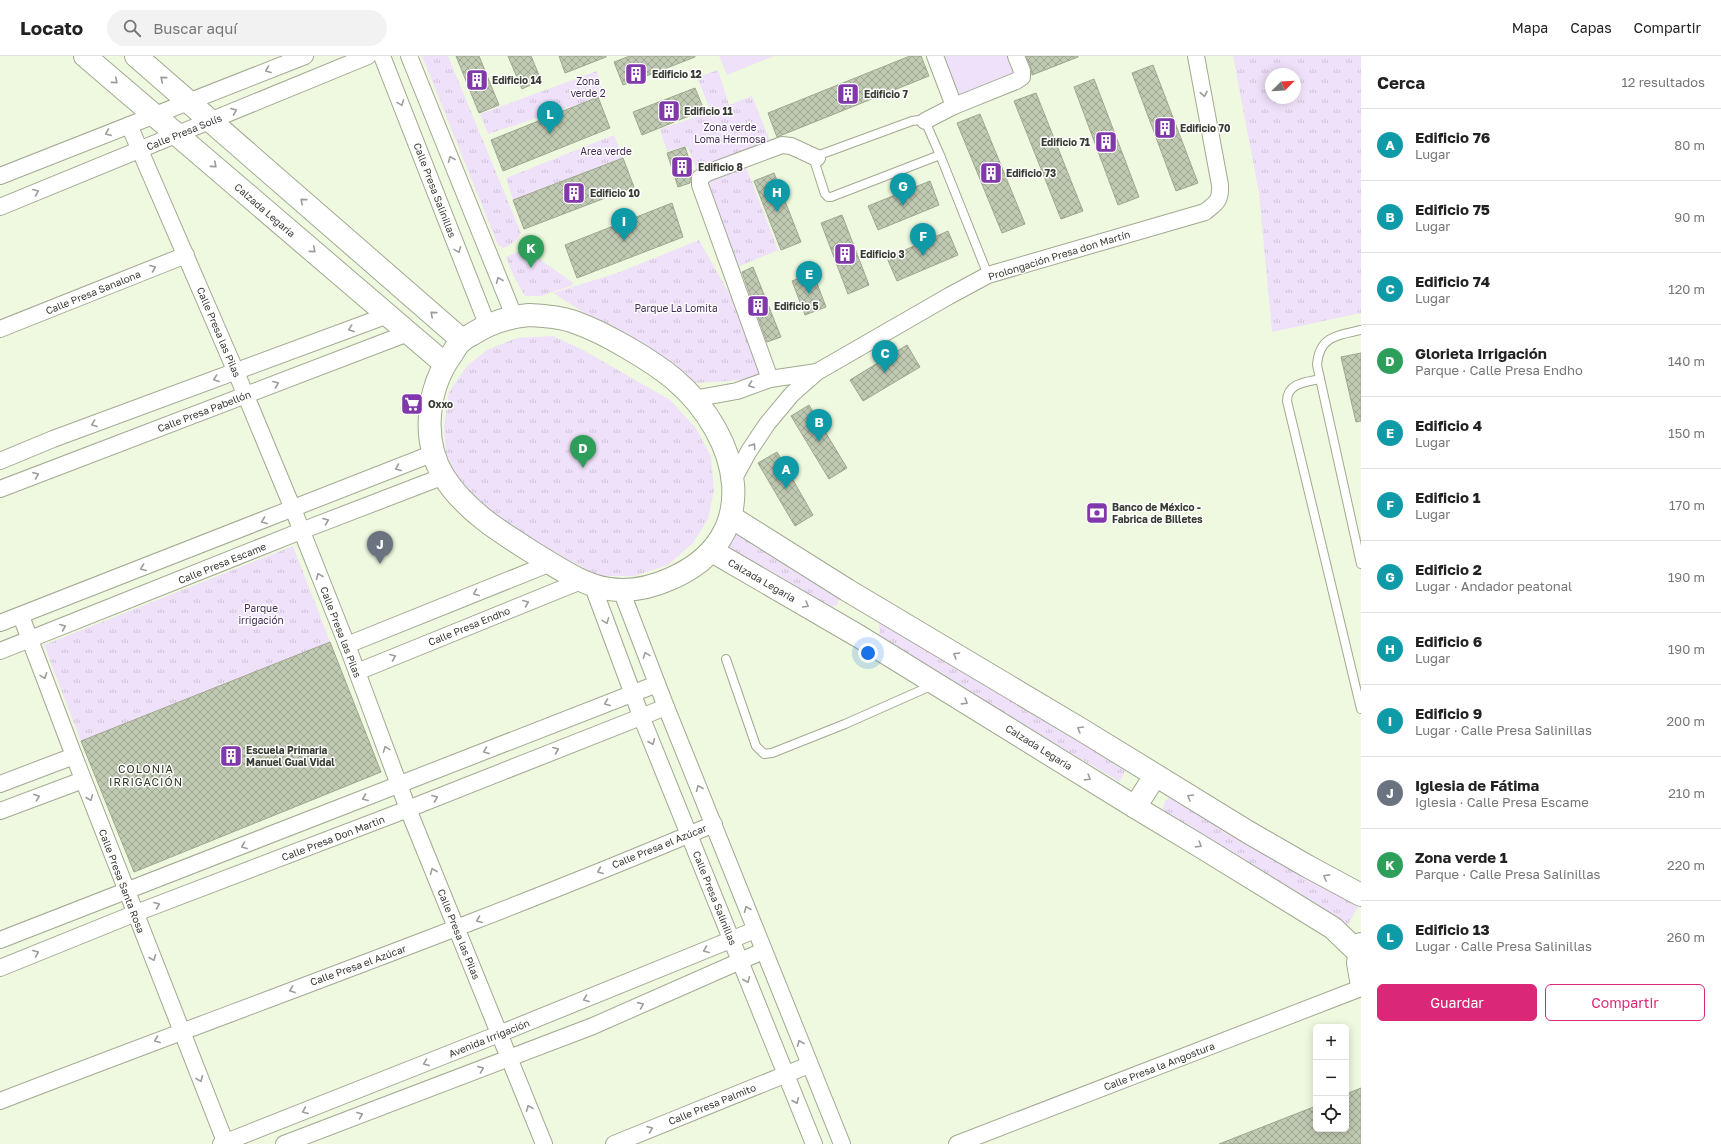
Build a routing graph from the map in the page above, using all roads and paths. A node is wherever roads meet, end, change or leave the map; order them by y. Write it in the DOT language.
graph roads {
  1 [pos="85,56"];
  2 [pos="136,56"];
  3 [pos="305,56"];
  4 [pos="368,56"];
  5 [pos="382,56"];
  6 [pos="409,56"];
  7 [pos="935,56"];
  8 [pos="1016,56"];
  9 [pos="1196,56"];
  10 [pos="189,101"];
  11 [pos="954,106"];
  12 [pos="154,114"];
  13 [pos="211,121"];
  14 [pos="925,121"];
  15 [pos="128,124"];
  16 [pos="178,134"];
  17 [pos="140,149"];
  18 [pos="940,155"];
  19 [pos="817,158"];
  20 [pos="0,176"];
  21 [pos="0,206"];
  22 [pos="186,255"];
  23 [pos="988,275"];
  24 [pos="388,316"];
  25 [pos="514,316"];
  26 [pos="487,324"];
  27 [pos="0,329"];
  28 [pos="1361,330"];
  29 [pos="408,333"];
  30 [pos="462,340"];
  31 [pos="445,364"];
  32 [pos="236,372"];
  33 [pos="816,372"];
  34 [pos="770,378"];
  35 [pos="1320,379"];
  36 [pos="246,395"];
  37 [pos="693,399"];
  38 [pos="434,454"];
  39 [pos="0,461"];
  40 [pos="444,476"];
  41 [pos="733,480"];
  42 [pos="0,489"];
  43 [pos="293,510"];
  44 [pos="731,517"];
  45 [pos="301,531"];
  46 [pos="712,551"];
  47 [pos="551,563"];
  48 [pos="1361,564"];
  49 [pos="587,583"];
  50 [pos="621,590"];
  51 [pos="873,605"];
  52 [pos="21,616"];
  53 [pos="0,623"];
  54 [pos="860,637"];
  55 [pos="30,640"];
  56 [pos="347,644"];
  57 [pos="0,651"];
  58 [pos="726,659"];
  59 [pos="357,672"];
  60 [pos="657,684"];
  61 [pos="936,684"];
  62 [pos="633,693"];
  63 [pos="666,707"];
  64 [pos="1361,709"];
  65 [pos="641,716"];
  66 [pos="74,756"];
  67 [pos="1156,776"];
  68 [pos="83,780"];
  69 [pos="0,784"];
  70 [pos="400,785"];
  71 [pos="1135,807"];
  72 [pos="408,809"];
  73 [pos="0,811"];
  74 [pos="714,824"];
  75 [pos="689,834"];
  76 [pos="127,891"];
  77 [pos="1361,895"];
  78 [pos="136,913"];
  79 [pos="456,929"];
  80 [pos="756,930"];
  81 [pos="0,940"];
  82 [pos="732,940"];
  83 [pos="1360,948"];
  84 [pos="763,952"];
  85 [pos="739,961"];
  86 [pos="0,968"];
  87 [pos="1361,980"];
  88 [pos="1361,988"];
  89 [pos="181,1031"];
  90 [pos="500,1034"];
  91 [pos="509,1058"];
  92 [pos="809,1065"];
  93 [pos="786,1074"];
  94 [pos="0,1101"];
  95 [pos="224,1144"];
  96 [pos="284,1144"];
  97 [pos="544,1144"];
  98 [pos="614,1144"];
  99 [pos="814,1144"];
  100 [pos="842,1144"];
  101 [pos="957,1144"];
  1 -- 12 [label="main road, Calzada Legaria, one-way"];
  10 -- 2 [label="main road, one-way"];
  3 -- 10 [label="street, one-way"];
  13 -- 4 [label="street, Calle Presa Solís, one-way"];
  5 -- 26 [label="street, Calle Presa Salinillas, one-way"];
  25 -- 6 [label="street, one-way"];
  7 -- 11 [label="street"];
  8 -- 11 [label="street"];
  9 -- 23 [label="street, Prolongación Presa don Martín, one-way"];
  10 -- 12 [label="street"];
  10 -- 13 [label="main road"];
  11 -- 14 [label="street"];
  12 -- 15 [label="street"];
  12 -- 16 [label="main road, Calzada Legaria"];
  13 -- 16 [label="street, Calle Presa Solís"];
  30 -- 13 [label="main road, one-way"];
  14 -- 18 [label="lane"];
  14 -- 19 [label="lane"];
  15 -- 17 [label="street, Calle Presa las Pilas"];
  15 -- 20 [label="street, one-way"];
  16 -- 17 [label="street, Calle Presa Solís"];
  16 -- 24 [label="main road, Calzada Legaria, one-way"];
  21 -- 17 [label="street, Calle Presa Solís, one-way"];
  17 -- 22 [label="street, Calle Presa las Pilas"];
  18 -- 19 [label="lane"];
  18 -- 23 [label="lane"];
  19 -- 34 [label="street"];
  27 -- 22 [label="street, Calle Presa Sanalona, one-way"];
  22 -- 32 [label="street, Calle Presa las Pilas"];
  23 -- 33 [label="street, Prolongación Presa don Martín"];
  24 -- 29 [label="main road, Calzada Legaria"];
  24 -- 32 [label="street, one-way"];
  25 -- 26 [label="main road"];
  25 -- 37 [label="main road"];
  26 -- 30 [label="main road"];
  28 -- 35 [label="lane"];
  29 -- 31 [label="main road, Calzada Legaria"];
  36 -- 29 [label="street, Calle Presa Pabellón, one-way"];
  30 -- 31 [label="main road"];
  31 -- 38 [label="main road"];
  32 -- 36 [label="street, Calle Presa las Pilas"];
  32 -- 39 [label="street, one-way"];
  33 -- 34 [label="street, Prolongación Presa don Martín"];
  41 -- 33 [label="street, Prolongación Presa don Martín, one-way"];
  34 -- 37 [label="street, Prolongación Presa don Martín, one-way"];
  35 -- 48 [label="lane"];
  35 -- 64 [label="lane"];
  42 -- 36 [label="street, Calle Presa Pabellón, one-way"];
  36 -- 43 [label="street, Calle Presa las Pilas"];
  37 -- 41 [label="main road"];
  38 -- 40 [label="main road"];
  38 -- 43 [label="street, one-way"];
  45 -- 40 [label="street, Calle Presa Escame, one-way"];
  40 -- 47 [label="main road"];
  41 -- 44 [label="main road"];
  43 -- 45 [label="street, Calle Presa las Pilas"];
  43 -- 52 [label="street, one-way"];
  44 -- 46 [label="main road"];
  44 -- 51 [label="main road"];
  55 -- 45 [label="street, Calle Presa Escame, one-way"];
  56 -- 45 [label="street, Calle Presa las Pilas, one-way"];
  46 -- 50 [label="main road"];
  46 -- 54 [label="main road, Calzada Legaria, one-way"];
  47 -- 49 [label="main road"];
  47 -- 56 [label="street, one-way"];
  49 -- 50 [label="main road"];
  59 -- 49 [label="street, Calle Presa Endho, one-way"];
  49 -- 62 [label="street, Calle Presa Salinillas, one-way"];
  60 -- 50 [label="street, one-way"];
  51 -- 54 [label="main road"];
  67 -- 51 [label="main road, one-way"];
  52 -- 53 [label="street"];
  52 -- 55 [label="street, Calle Presa Santa Rosa"];
  54 -- 61 [label="main road, Calzada Legaria"];
  55 -- 57 [label="street, Calle Presa Escame"];
  55 -- 66 [label="street, Calle Presa Santa Rosa, one-way"];
  56 -- 59 [label="street, Calle Presa las Pilas"];
  58 -- 61 [label="lane"];
  70 -- 59 [label="street, Calle Presa las Pilas, one-way"];
  60 -- 62 [label="street"];
  60 -- 63 [label="street"];
  61 -- 71 [label="main road, Calzada Legaria, one-way"];
  62 -- 65 [label="street, Calle Presa Salinillas"];
  62 -- 70 [label="street, one-way"];
  63 -- 65 [label="street, Calle Presa Don Martin"];
  74 -- 63 [label="street, one-way"];
  72 -- 65 [label="street, Calle Presa Don Martin, one-way"];
  65 -- 75 [label="street, Calle Presa Salinillas, one-way"];
  66 -- 68 [label="street, Calle Presa Santa Rosa"];
  66 -- 69 [label="street"];
  67 -- 71 [label="main road"];
  77 -- 67 [label="main road, one-way"];
  73 -- 68 [label="street, one-way"];
  68 -- 76 [label="street, Calle Presa Santa Rosa, one-way"];
  70 -- 72 [label="street, Calle Presa las Pilas"];
  70 -- 76 [label="street, one-way"];
  71 -- 83 [label="main road, Calzada Legaria, one-way"];
  78 -- 72 [label="street, Calle Presa Don Martin, one-way"];
  79 -- 72 [label="street, Calle Presa las Pilas, one-way"];
  74 -- 75 [label="street, Calle Presa el Azúcar"];
  80 -- 74 [label="street, one-way"];
  75 -- 79 [label="street, Calle Presa el Azúcar, one-way"];
  75 -- 82 [label="street, Calle Presa Salinillas"];
  76 -- 78 [label="street, Calle Presa Santa Rosa"];
  76 -- 81 [label="street"];
  86 -- 78 [label="street, Calle Presa Don Martin, one-way"];
  78 -- 89 [label="street, Calle Presa Santa Rosa, one-way"];
  79 -- 89 [label="street, Calle Presa el Azúcar, one-way"];
  79 -- 90 [label="street, Calle Presa las Pilas"];
  80 -- 82 [label="street, Avenida Irrigación"];
  80 -- 84 [label="street"];
  82 -- 85 [label="street, Calle Presa Salinillas"];
  82 -- 90 [label="street, Avenida Irrigación, one-way"];
  83 -- 87 [label="main road"];
  84 -- 85 [label="street"];
  92 -- 84 [label="street, one-way"];
  91 -- 85 [label="street, one-way"];
  85 -- 93 [label="street, Calle Presa Salinillas, one-way"];
  88 -- 101 [label="street, Calle Presa la Angostura"];
  89 -- 94 [label="street, Calle Presa el Azúcar, one-way"];
  89 -- 95 [label="street, Calle Presa Santa Rosa, one-way"];
  90 -- 91 [label="street, Calle Presa las Pilas"];
  90 -- 95 [label="street, Avenida Irrigación, one-way"];
  96 -- 91 [label="street, one-way"];
  97 -- 91 [label="street, Calle Presa las Pilas, one-way"];
  92 -- 93 [label="street, Calle Presa Palmito"];
  92 -- 100 [label="street"];
  98 -- 93 [label="street, Calle Presa Palmito, one-way"];
  93 -- 99 [label="street, Calle Presa Salinillas, one-way"];
}
